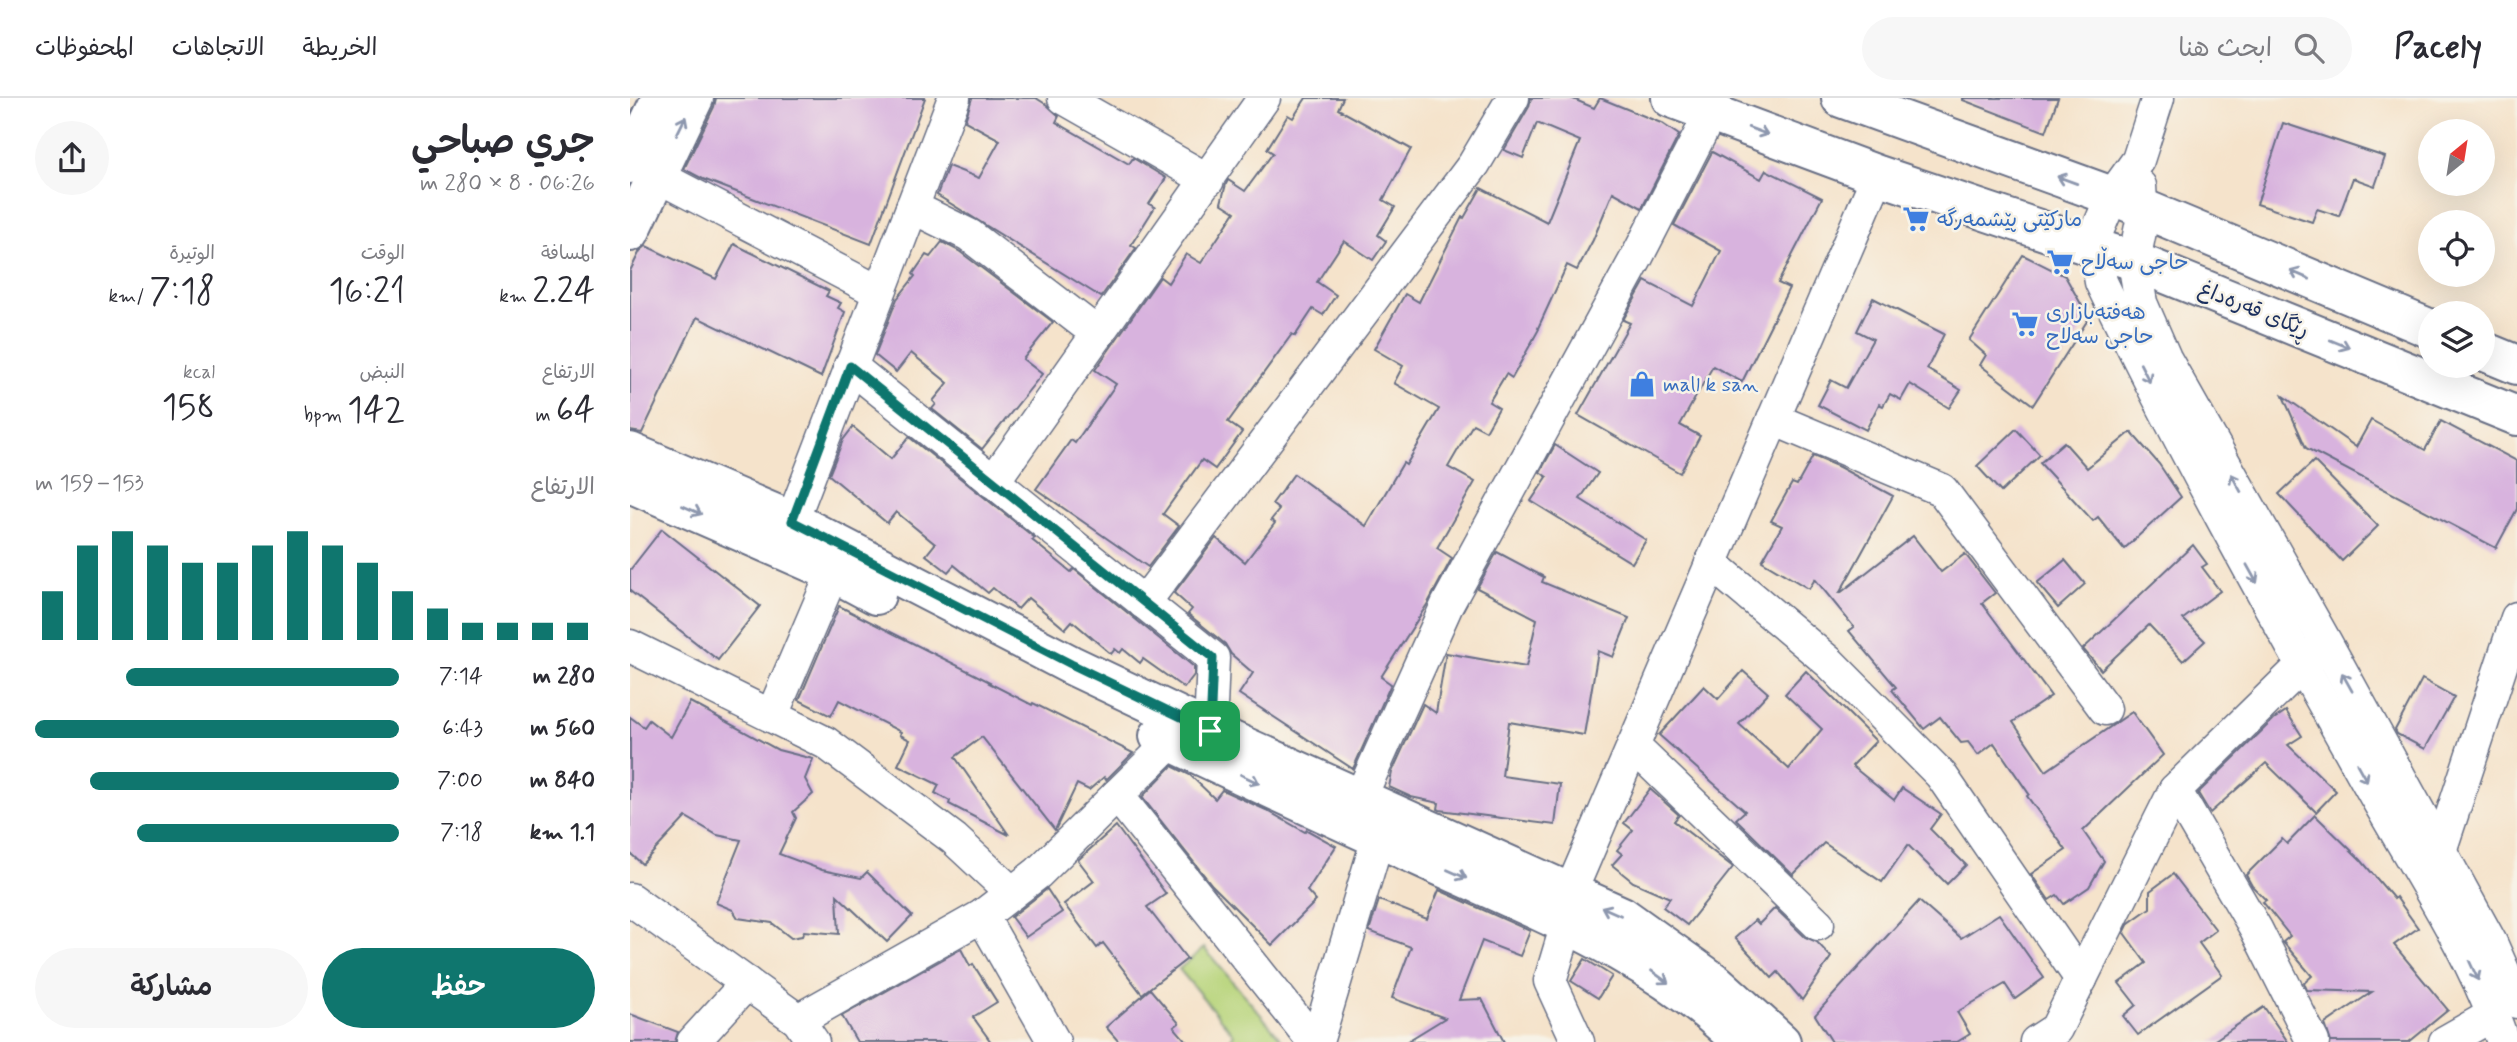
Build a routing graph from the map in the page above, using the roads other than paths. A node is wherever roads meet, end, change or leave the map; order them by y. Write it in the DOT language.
graph roads {
  1 [pos="661,98"];
  2 [pos="694,98"];
  3 [pos="954,98"];
  4 [pos="1064,98"];
  5 [pos="1264,98"];
  6 [pos="1513,98"];
  7 [pos="1671,98"];
  8 [pos="1841,98"];
  9 [pos="2158,98"];
  10 [pos="1712,113"];
  11 [pos="643,170"];
  12 [pos="1878,176"];
  13 [pos="1208,180"];
  14 [pos="2127,203"];
  15 [pos="912,206"];
  16 [pos="630,232"];
  17 [pos="2095,248"];
  18 [pos="2134,261"];
  19 [pos="879,292"];
  20 [pos="2418,324"];
  21 [pos="1098,334"];
  22 [pos="2495,356"];
  23 [pos="2517,365"];
  24 [pos="850,366"];
  25 [pos="2517,416"];
  26 [pos="1773,419"];
  27 [pos="630,452"];
  28 [pos="630,482"];
  29 [pos="993,482"];
  30 [pos="792,521"];
  31 [pos="1712,563"];
  32 [pos="833,572"];
  33 [pos="1144,603"];
  34 [pos="2517,618"];
  35 [pos="2325,641"];
  36 [pos="630,646"];
  37 [pos="2511,660"];
  38 [pos="2303,666"];
  39 [pos="2105,709"];
  40 [pos="772,715"];
  41 [pos="1210,731"];
  42 [pos="1171,742"];
  43 [pos="1633,746"];
  44 [pos="2175,790"];
  45 [pos="1117,794"];
  46 [pos="1360,798"];
  47 [pos="1378,838"];
  48 [pos="2440,851"];
  49 [pos="1012,893"];
  50 [pos="630,899"];
  51 [pos="1569,908"];
  52 [pos="982,916"];
  53 [pos="1818,924"];
  54 [pos="2081,979"];
  55 [pos="747,983"];
  56 [pos="2504,1019"];
  57 [pos="805,1031"];
  58 [pos="2052,1038"];
  59 [pos="693,1042"];
  60 [pos="1054,1042"];
  61 [pos="1316,1042"];
  62 [pos="1578,1042"];
  63 [pos="1741,1042"];
  64 [pos="1781,1042"];
  65 [pos="2313,1042"];
  66 [pos="2445,1042"];
  1 -- 11 [label="street"];
  11 -- 2 [label="street, one-way"];
  3 -- 15 [label="street"];
  4 -- 13 [label="street"];
  5 -- 13 [label="street"];
  6 -- 33 [label="street"];
  7 -- 10 [label="street, ڕێگای قەرەداغ"];
  14 -- 8 [label="street, one-way"];
  9 -- 14 [label="street"];
  10 -- 12 [label="street, ڕێگای قەرەداغ, one-way"];
  10 -- 46 [label="street"];
  11 -- 16 [label="street"];
  11 -- 19 [label="street"];
  12 -- 17 [label="street, ڕێگای قەرەداغ"];
  12 -- 26 [label="street"];
  13 -- 21 [label="street"];
  14 -- 17 [label="street"];
  14 -- 18 [label="street"];
  20 -- 14 [label="street, one-way"];
  15 -- 19 [label="street"];
  15 -- 21 [label="street"];
  17 -- 18 [label="street, ڕێگای قەرەداغ"];
  17 -- 38 [label="street, one-way"];
  18 -- 25 [label="street, ڕێگای قەرەداغ, one-way"];
  35 -- 18 [label="street, one-way"];
  19 -- 24 [label="street"];
  21 -- 29 [label="street"];
  22 -- 23 [label="street"];
  24 -- 29 [label="street"];
  24 -- 30 [label="street"];
  26 -- 31 [label="street"];
  26 -- 39 [label="street"];
  27 -- 30 [label="street"];
  28 -- 32 [label="street, one-way"];
  29 -- 33 [label="street"];
  30 -- 41 [label="street"];
  31 -- 43 [label="street"];
  31 -- 54 [label="street"];
  32 -- 40 [label="street"];
  32 -- 42 [label="street"];
  33 -- 41 [label="street"];
  34 -- 37 [label="street"];
  35 -- 38 [label="street"];
  48 -- 35 [label="street, one-way"];
  36 -- 40 [label="street"];
  37 -- 48 [label="street"];
  38 -- 44 [label="street"];
  38 -- 56 [label="street, one-way"];
  40 -- 49 [label="street"];
  41 -- 46 [label="street"];
  42 -- 45 [label="street"];
  42 -- 47 [label="street, one-way"];
  43 -- 51 [label="street"];
  43 -- 53 [label="street"];
  44 -- 54 [label="street"];
  44 -- 65 [label="street"];
  45 -- 49 [label="street"];
  45 -- 61 [label="street"];
  46 -- 51 [label="street"];
  47 -- 51 [label="street, one-way"];
  47 -- 61 [label="street"];
  48 -- 56 [label="street"];
  49 -- 52 [label="street"];
  50 -- 55 [label="street"];
  51 -- 62 [label="street"];
  51 -- 63 [label="street, one-way"];
  64 -- 51 [label="street, one-way"];
  52 -- 57 [label="street"];
  52 -- 60 [label="street"];
  54 -- 58 [label="street"];
  55 -- 57 [label="street"];
  55 -- 59 [label="street"];
  56 -- 66 [label="street"];
}
